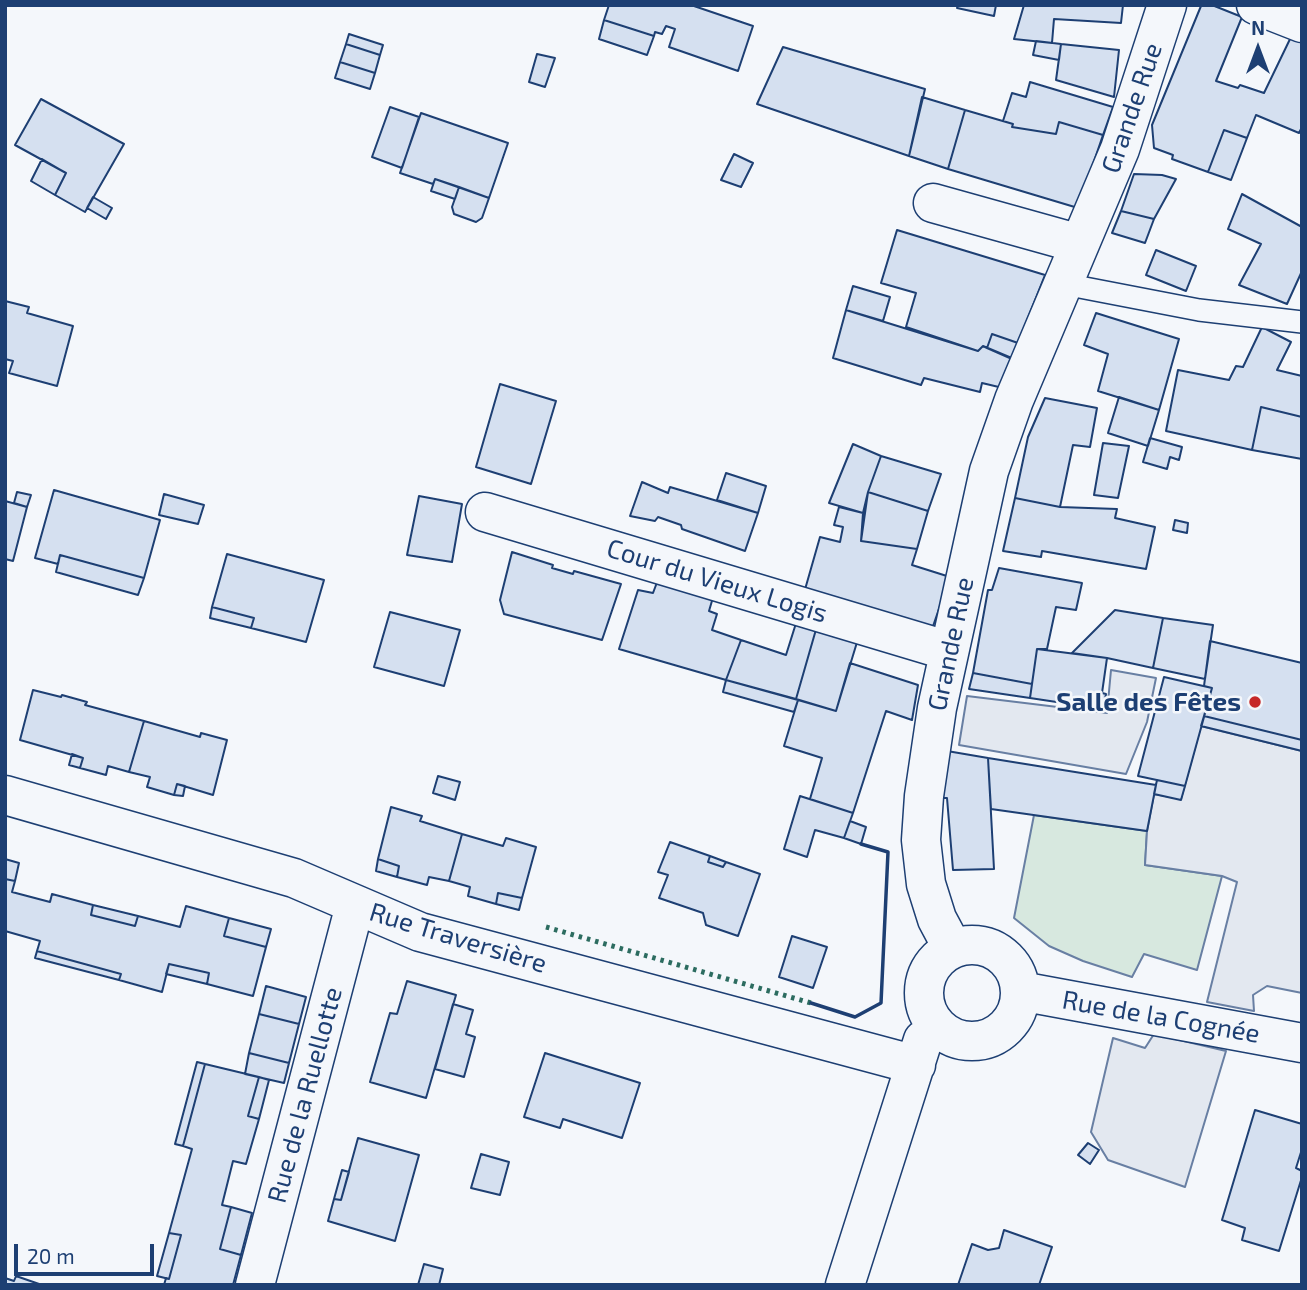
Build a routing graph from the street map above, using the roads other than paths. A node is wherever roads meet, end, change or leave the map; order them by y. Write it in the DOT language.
graph roads {
  1 [pos="1167,5"];
  2 [pos="1256,5"];
  3 [pos="1302,23"];
  4 [pos="933,203"];
  5 [pos="1080,244"];
  6 [pos="1063,284"];
  7 [pos="1302,322"];
  8 [pos="485,512"];
  9 [pos="949,651"];
  10 [pos="5,795"];
  11 [pos="355,905"];
  12 [pos="953,949"];
  13 [pos="1020,991"];
  14 [pos="930,1017"];
  15 [pos="1302,1043"];
  16 [pos="916,1065"];
  17 [pos="255,1285"];
  18 [pos="845,1285"];
  1 -- 5 [label="street, Grande Rue"];
  2 -- 3 [label="street"];
  4 -- 5 [label="street"];
  5 -- 6 [label="street, Grande Rue"];
  6 -- 7 [label="lane"];
  6 -- 9 [label="street, Grande Rue"];
  8 -- 9 [label="street, Cour du Vieux Logis"];
  9 -- 12 [label="street, Grande Rue"];
  10 -- 11 [label="street, Rue Traversière"];
  11 -- 16 [label="street, Rue Traversière"];
  11 -- 17 [label="street, Rue de la Ruellotte"];
  12 -- 13 [label="street"];
  12 -- 14 [label="street"];
  13 -- 14 [label="street"];
  13 -- 15 [label="street, Rue de la Cognée"];
  14 -- 16 [label="street"];
  16 -- 18 [label="street"];
}
